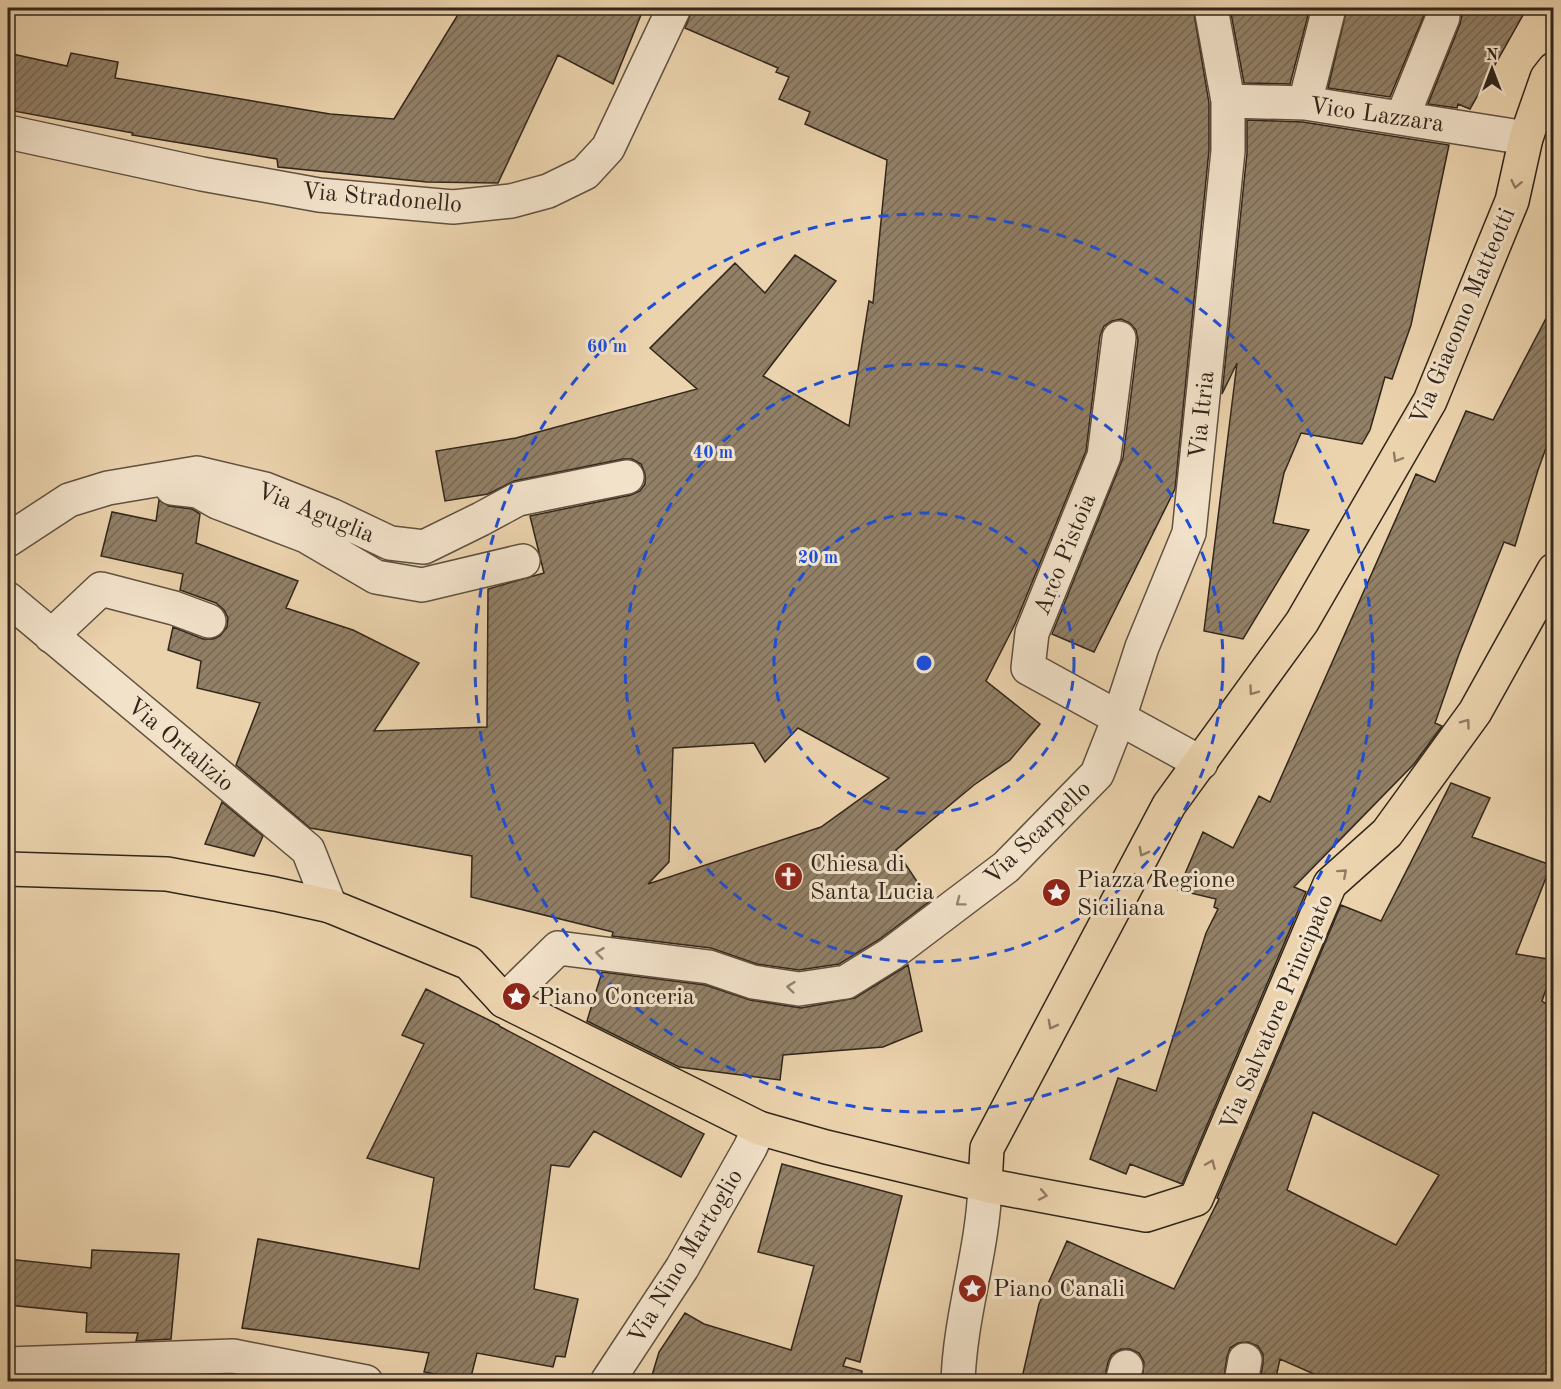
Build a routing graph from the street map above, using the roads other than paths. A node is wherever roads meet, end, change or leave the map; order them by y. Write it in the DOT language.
graph roads {
  1 [pos="1211,8"];
  2 [pos="1329,8"];
  3 [pos="670,15"];
  4 [pos="1443,17"];
  5 [pos="1554,69"];
  6 [pos="1228,101"];
  7 [pos="1305,103"];
  8 [pos="1402,118"];
  9 [pos="8,132"];
  10 [pos="1526,138"];
  11 [pos="1119,338"];
  12 [pos="627,477"];
  13 [pos="131,484"];
  14 [pos="8,540"];
  15 [pos="523,561"];
  16 [pos="1554,570"];
  17 [pos="8,599"];
  18 [pos="209,621"];
  19 [pos="51,636"];
  20 [pos="1119,718"];
  21 [pos="1201,763"];
  22 [pos="8,869"];
  23 [pos="330,906"];
  24 [pos="504,1001"];
  25 [pos="759,1128"];
  26 [pos="985,1185"];
  27 [pos="8,1364"];
  28 [pos="366,1382"];
  29 [pos="607,1382"];
  30 [pos="958,1382"];
  1 -- 6 [label="street, Via Itria"];
  2 -- 7 [label="street"];
  3 -- 9 [label="street, Via Stradonello"];
  4 -- 8 [label="street"];
  5 -- 10 [label="main road, Via Giacomo Matteotti"];
  6 -- 7 [label="street, Vico Lazzara"];
  6 -- 20 [label="street, Via Itria"];
  7 -- 8 [label="street, Vico Lazzara"];
  8 -- 10 [label="street, Vico Lazzara"];
  10 -- 21 [label="main road, Via Giacomo Matteotti, one-way"];
  11 -- 20 [label="street, Arco Pistoia"];
  12 -- 13 [label="street, Via Aguglia"];
  13 -- 14 [label="street, Via Aguglia"];
  13 -- 15 [label="street"];
  26 -- 16 [label="main road, Via Salvatore Principato, one-way"];
  17 -- 19 [label="street, Via Ortalizio"];
  18 -- 19 [label="street"];
  19 -- 23 [label="street, Via Ortalizio"];
  20 -- 21 [label="street"];
  20 -- 24 [label="street, Via Scarpello, one-way"];
  21 -- 26 [label="main road, one-way"];
  22 -- 23 [label="main road"];
  23 -- 24 [label="main road"];
  24 -- 25 [label="main road, Via Salvatore Principato"];
  25 -- 26 [label="main road, Via Salvatore Principato"];
  25 -- 29 [label="street, Via Nino Martoglio"];
  26 -- 30 [label="street"];
  27 -- 28 [label="street"];
}
